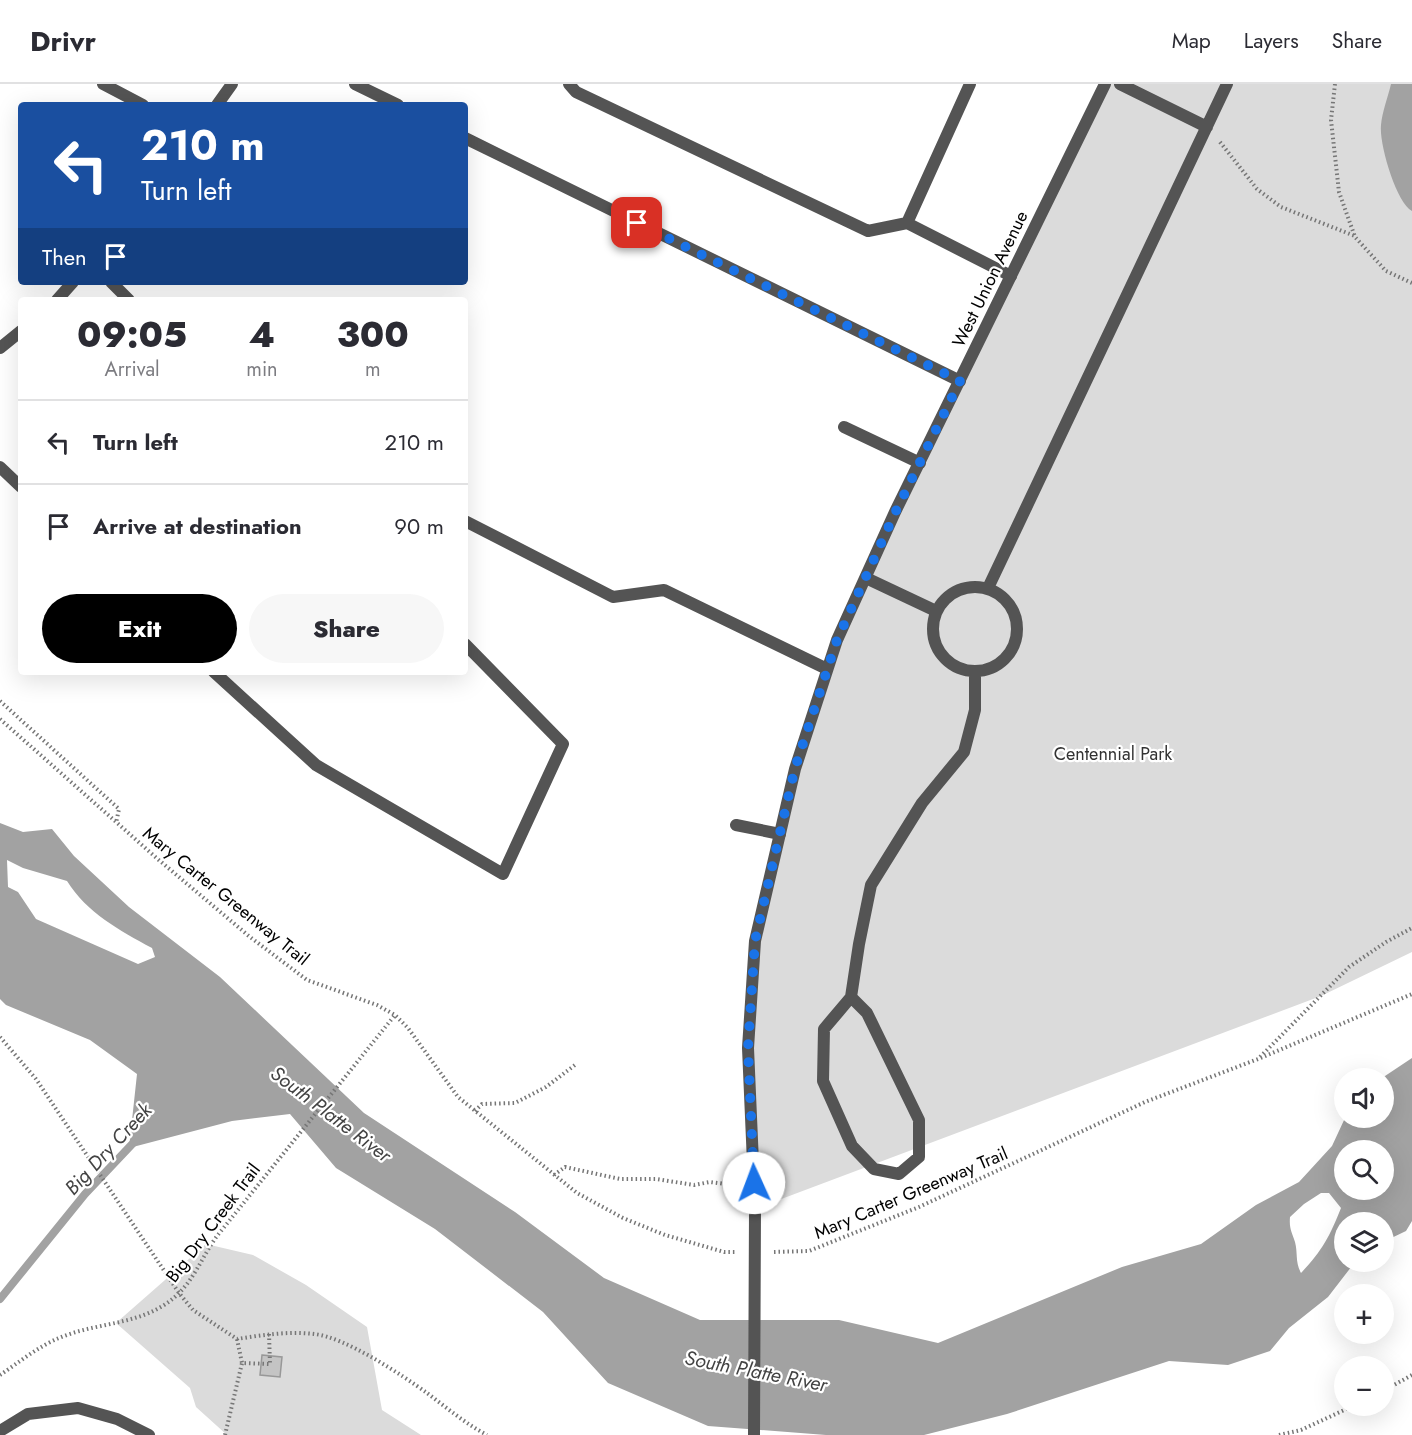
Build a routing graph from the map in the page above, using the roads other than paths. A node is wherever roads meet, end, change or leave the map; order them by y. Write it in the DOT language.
graph roads {
  1 [pos="103,84"];
  2 [pos="232,84"];
  3 [pos="355,84"];
  4 [pos="569,84"];
  5 [pos="970,84"];
  6 [pos="1105,84"];
  7 [pos="1120,84"];
  8 [pos="1227,84"];
  9 [pos="136,102"];
  10 [pos="219,102"];
  11 [pos="392,102"];
  12 [pos="1207,127"];
  13 [pos="468,139"];
  14 [pos="907,223"];
  15 [pos="1011,276"];
  16 [pos="70,285"];
  17 [pos="114,285"];
  18 [pos="60,297"];
  19 [pos="126,297"];
  20 [pos="18,333"];
  21 [pos="0,348"];
  22 [pos="960,381"];
  23 [pos="844,427"];
  24 [pos="920,463"];
  25 [pos="0,467"];
  26 [pos="18,484"];
  27 [pos="468,523"];
  28 [pos="866,578"];
  29 [pos="988,588"];
  30 [pos="936,610"];
  31 [pos="468,647"];
  32 [pos="828,669"];
  33 [pos="975,672"];
  34 [pos="217,675"];
  35 [pos="736,825"];
  36 [pos="780,834"];
  37 [pos="851,997"];
  38 [pos="0,1431"];
  39 [pos="149,1435"];
  40 [pos="754,1435"];
  1 -- 9 [label="street"];
  2 -- 10 [label="street"];
  3 -- 11 [label="street"];
  4 -- 14 [label="street"];
  5 -- 14 [label="street"];
  6 -- 15 [label="street, West Union Avenue"];
  7 -- 12 [label="street"];
  8 -- 12 [label="street"];
  12 -- 29 [label="street"];
  13 -- 22 [label="street"];
  14 -- 15 [label="street"];
  15 -- 22 [label="street, West Union Avenue"];
  16 -- 18 [label="street"];
  17 -- 19 [label="street"];
  20 -- 21 [label="street"];
  22 -- 24 [label="street, West Union Avenue"];
  23 -- 24 [label="street"];
  24 -- 28 [label="street, West Union Avenue"];
  25 -- 26 [label="street"];
  27 -- 32 [label="street"];
  28 -- 30 [label="street"];
  28 -- 32 [label="street, West Union Avenue"];
  29 -- 30 [label="street"];
  29 -- 33 [label="street"];
  30 -- 33 [label="street"];
  31 -- 34 [label="street"];
  32 -- 36 [label="street, West Union Avenue"];
  33 -- 37 [label="street"];
  35 -- 36 [label="street"];
  36 -- 40 [label="street, West Union Avenue, bridge"];
  37 -- 37 [label="street"];
  38 -- 39 [label="street"];
}
